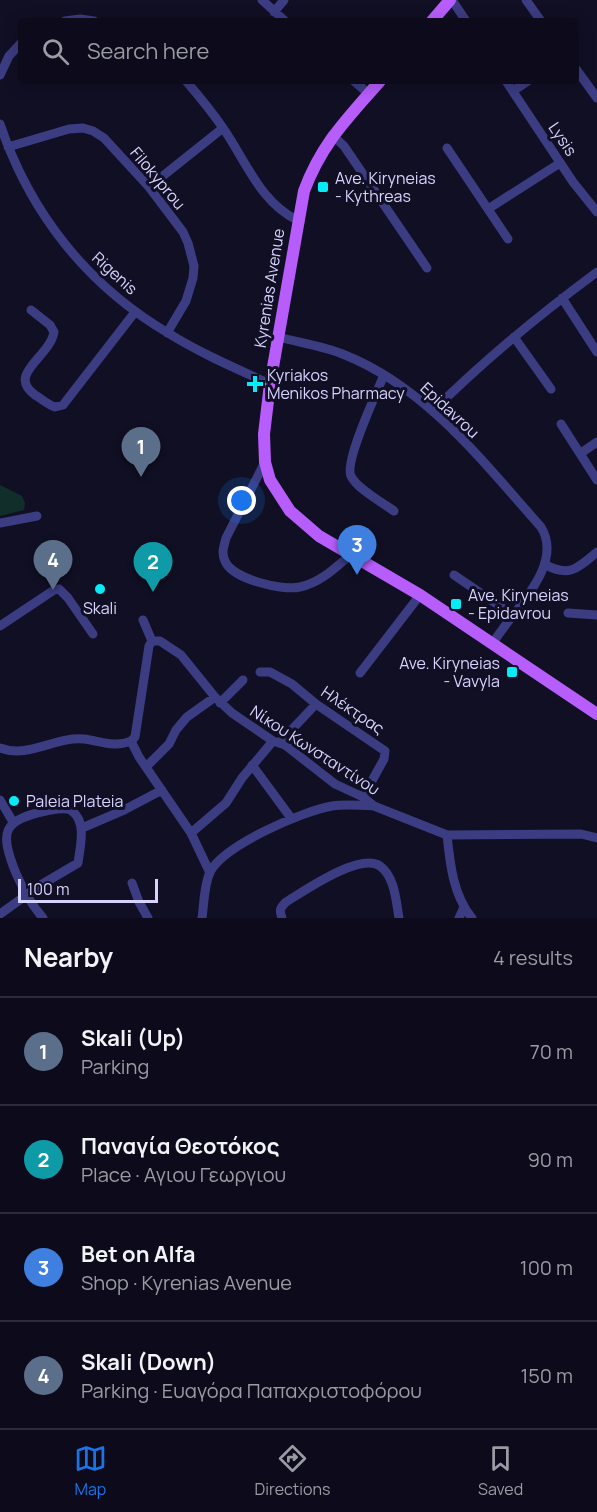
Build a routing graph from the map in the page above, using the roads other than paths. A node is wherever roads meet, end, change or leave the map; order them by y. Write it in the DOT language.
graph roads {
  1 [pos="262,0"];
  2 [pos="284,0"];
  3 [pos="451,0"];
  4 [pos="531,2"];
  5 [pos="274,12"];
  6 [pos="281,18"];
  7 [pos="435,18"];
  8 [pos="464,18"];
  9 [pos="539,18"];
  10 [pos="18,46"];
  11 [pos="579,73"];
  12 [pos="0,75"];
  13 [pos="188,84"];
  14 [pos="357,84"];
  15 [pos="377,84"];
  16 [pos="508,84"];
  17 [pos="524,84"];
  18 [pos="513,92"];
  19 [pos="369,94"];
  20 [pos="597,98"];
  21 [pos="0,124"];
  22 [pos="223,128"];
  23 [pos="332,135"];
  24 [pos="8,147"];
  25 [pos="447,148"];
  26 [pos="561,163"];
  27 [pos="149,187"];
  28 [pos="488,209"];
  29 [pos="597,212"];
  30 [pos="297,220"];
  31 [pos="508,239"];
  32 [pos="427,268"];
  33 [pos="597,272"];
  34 [pos="562,298"];
  35 [pos="31,310"];
  36 [pos="135,312"];
  37 [pos="167,333"];
  38 [pos="278,337"];
  39 [pos="514,337"];
  40 [pos="597,352"];
  41 [pos="384,375"];
  42 [pos="270,384"];
  43 [pos="552,389"];
  44 [pos="433,411"];
  45 [pos="561,424"];
  46 [pos="597,442"];
  47 [pos="581,453"];
  48 [pos="265,462"];
  49 [pos="597,480"];
  50 [pos="394,511"];
  51 [pos="37,516"];
  52 [pos="0,523"];
  53 [pos="597,552"];
  54 [pos="350,555"];
  55 [pos="546,565"];
  56 [pos="454,575"];
  57 [pos="420,595"];
  58 [pos="568,613"];
  59 [pos="513,615"];
  60 [pos="597,615"];
  61 [pos="143,620"];
  62 [pos="0,626"];
  63 [pos="93,634"];
  64 [pos="152,640"];
  65 [pos="493,643"];
  66 [pos="260,672"];
  67 [pos="360,673"];
  68 [pos="243,680"];
  69 [pos="217,700"];
  70 [pos="316,704"];
  71 [pos="597,714"];
  72 [pos="131,741"];
  73 [pos="277,742"];
  74 [pos="0,748"];
  75 [pos="252,765"];
  76 [pos="146,767"];
  77 [pos="162,790"];
  78 [pos="363,797"];
  79 [pos="0,800"];
  80 [pos="374,806"];
  81 [pos="291,818"];
  82 [pos="13,822"];
  83 [pos="82,828"];
  84 [pos="597,829"];
  85 [pos="191,833"];
  86 [pos="580,834"];
  87 [pos="447,835"];
  88 [pos="597,838"];
  89 [pos="210,873"];
  90 [pos="132,883"];
  91 [pos="26,896"];
  92 [pos="464,907"];
  93 [pos="0,914"];
  94 [pos="43,918"];
  95 [pos="148,918"];
  96 [pos="202,918"];
  97 [pos="282,918"];
  98 [pos="399,918"];
  99 [pos="459,918"];
  100 [pos="472,918"];
  1 -- 5 [label="street"];
  2 -- 5 [label="street"];
  3 -- 7 [label="main road"];
  3 -- 8 [label="street"];
  4 -- 9 [label="street"];
  5 -- 6 [label="street"];
  10 -- 12 [label="street"];
  11 -- 20 [label="street"];
  13 -- 22 [label="street"];
  14 -- 19 [label="street"];
  15 -- 19 [label="main road, Kyrenias Avenue"];
  16 -- 18 [label="street, Lysis"];
  17 -- 18 [label="street"];
  18 -- 26 [label="street, Lysis"];
  19 -- 23 [label="main road, Kyrenias Avenue"];
  21 -- 24 [label="street, Rigenis"];
  22 -- 27 [label="street"];
  22 -- 30 [label="street"];
  23 -- 30 [label="main road, Kyrenias Avenue"];
  23 -- 32 [label="street"];
  24 -- 27 [label="street, Filokyprou"];
  24 -- 36 [label="street, Rigenis"];
  25 -- 28 [label="street"];
  26 -- 28 [label="street"];
  26 -- 29 [label="street, Lysis"];
  27 -- 37 [label="street, Filokyprou"];
  28 -- 31 [label="street"];
  30 -- 38 [label="main road, Kyrenias Avenue"];
  33 -- 34 [label="street"];
  34 -- 39 [label="street"];
  34 -- 40 [label="street"];
  35 -- 36 [label="street"];
  36 -- 37 [label="street, Rigenis"];
  37 -- 42 [label="street, Rigenis"];
  38 -- 41 [label="street, Epidavrou"];
  38 -- 42 [label="main road, Kyrenias Avenue"];
  39 -- 43 [label="street"];
  39 -- 44 [label="street"];
  41 -- 44 [label="street, Epidavrou"];
  41 -- 50 [label="street"];
  42 -- 48 [label="main road, Kyrenias Avenue"];
  44 -- 55 [label="street, Epidavrou"];
  45 -- 47 [label="street"];
  46 -- 47 [label="street"];
  47 -- 49 [label="street"];
  48 -- 54 [label="main road, Kyrenias Avenue"];
  48 -- 54 [label="street"];
  51 -- 52 [label="street"];
  53 -- 55 [label="street"];
  54 -- 57 [label="main road, Kyrenias Avenue"];
  55 -- 59 [label="street"];
  56 -- 59 [label="street"];
  57 -- 65 [label="main road, Kyrenias Avenue"];
  57 -- 67 [label="street"];
  58 -- 60 [label="street"];
  59 -- 65 [label="street"];
  61 -- 64 [label="street"];
  62 -- 63 [label="street"];
  64 -- 69 [label="street, Νίκου Κωνσταντίνου"];
  64 -- 72 [label="street"];
  65 -- 71 [label="main road, Kyrenias Avenue"];
  66 -- 70 [label="street, Ηλέκτρας"];
  68 -- 69 [label="street"];
  69 -- 73 [label="street, Νίκου Κωνσταντίνου"];
  69 -- 76 [label="street"];
  70 -- 73 [label="street"];
  70 -- 78 [label="street, Ηλέκτρας"];
  72 -- 74 [label="street"];
  72 -- 76 [label="street"];
  73 -- 75 [label="street"];
  73 -- 78 [label="street, Νίκου Κωνσταντίνου"];
  75 -- 81 [label="street"];
  75 -- 85 [label="street"];
  76 -- 77 [label="street"];
  77 -- 83 [label="street"];
  77 -- 85 [label="street"];
  78 -- 80 [label="street, Νίκου Κωνσταντίνου"];
  79 -- 82 [label="street"];
  80 -- 81 [label="street"];
  80 -- 87 [label="street, Νίκου Κωνσταντίνου"];
  81 -- 89 [label="street"];
  82 -- 83 [label="street"];
  82 -- 91 [label="street"];
  83 -- 91 [label="street"];
  84 -- 86 [label="street"];
  85 -- 89 [label="street"];
  86 -- 87 [label="street, Νίκου Κωνσταντίνου"];
  86 -- 88 [label="street, Νίκου Κωνσταντίνου"];
  87 -- 92 [label="street"];
  89 -- 96 [label="street"];
  90 -- 95 [label="street"];
  91 -- 93 [label="street"];
  91 -- 94 [label="street"];
  92 -- 99 [label="street"];
  92 -- 100 [label="street"];
  97 -- 98 [label="street"];
}
